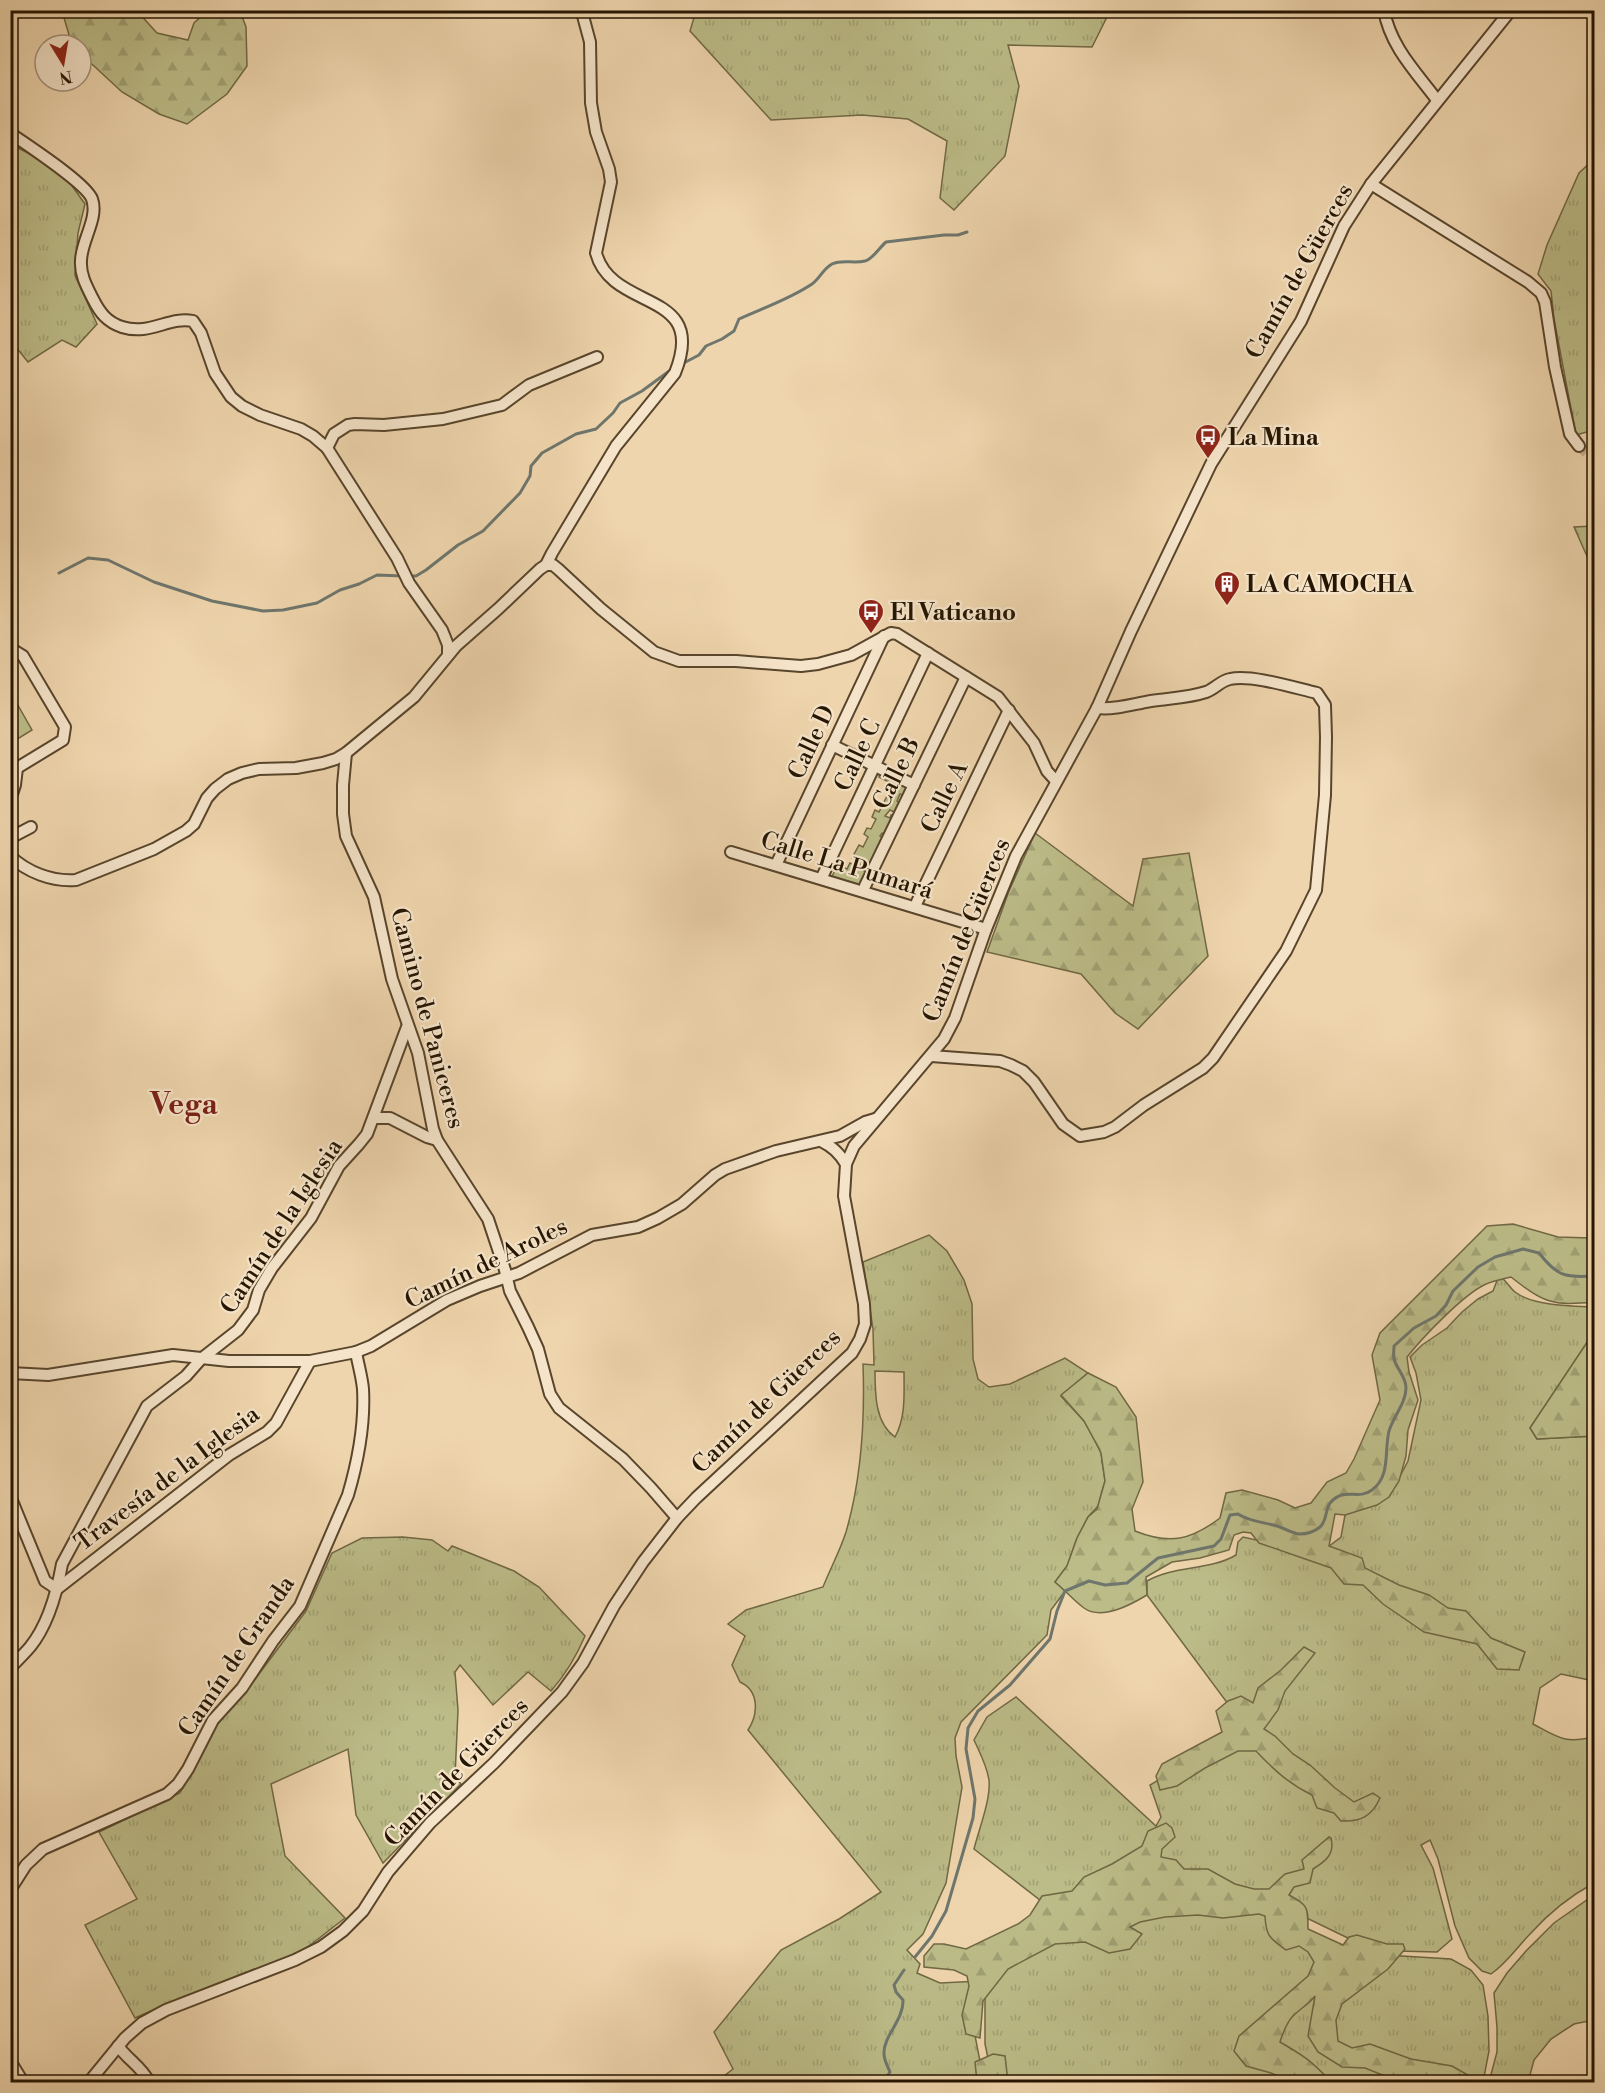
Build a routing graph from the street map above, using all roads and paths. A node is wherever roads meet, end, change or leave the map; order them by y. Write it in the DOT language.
graph roads {
  1 [pos="580,10"];
  2 [pos="1384,10"];
  3 [pos="1511,10"];
  4 [pos="1437,100"];
  5 [pos="10,133"];
  6 [pos="1371,184"];
  7 [pos="597,357"];
  8 [pos="1579,446"];
  9 [pos="327,448"];
  10 [pos="546,565"];
  11 [pos="884,636"];
  12 [pos="10,648"];
  13 [pos="928,653"];
  14 [pos="448,655"];
  15 [pos="966,677"];
  16 [pos="1097,708"];
  17 [pos="1009,710"];
  18 [pos="832,745"];
  19 [pos="346,753"];
  20 [pos="875,766"];
  21 [pos="1056,781"];
  22 [pos="914,785"];
  23 [pos="10,800"];
  24 [pos="31,827"];
  25 [pos="10,838"];
  26 [pos="731,852"];
  27 [pos="10,856"];
  28 [pos="776,866"];
  29 [pos="823,875"];
  30 [pos="865,886"];
  31 [pos="917,902"];
  32 [pos="986,929"];
  33 [pos="407,1027"];
  34 [pos="931,1056"];
  35 [pos="374,1118"];
  36 [pos="875,1119"];
  37 [pos="437,1140"];
  38 [pos="821,1141"];
  39 [pos="846,1164"];
  40 [pos="507,1278"];
  41 [pos="356,1352"];
  42 [pos="201,1359"];
  43 [pos="310,1361"];
  44 [pos="10,1372"];
  45 [pos="10,1496"];
  46 [pos="677,1518"];
  47 [pos="57,1589"];
  48 [pos="10,1668"];
  49 [pos="10,1890"];
  50 [pos="118,2046"];
  51 [pos="10,2061"];
  52 [pos="23,2082"];
  53 [pos="89,2082"];
  54 [pos="149,2082"];
  1 -- 10 [label="street"];
  2 -- 4 [label="street"];
  3 -- 4 [label="street, Camín de Güerces"];
  4 -- 6 [label="street, Camín de Güerces"];
  5 -- 9 [label="street"];
  6 -- 8 [label="street"];
  6 -- 16 [label="street, Camín de Güerces"];
  7 -- 9 [label="street"];
  9 -- 14 [label="street"];
  10 -- 11 [label="street"];
  10 -- 14 [label="street"];
  11 -- 13 [label="street"];
  11 -- 18 [label="street, Calle D"];
  12 -- 23 [label="street"];
  13 -- 15 [label="street"];
  13 -- 20 [label="street, Calle C"];
  14 -- 19 [label="street"];
  15 -- 17 [label="street"];
  15 -- 22 [label="street, Calle B"];
  16 -- 21 [label="street, Camín de Güerces"];
  16 -- 34 [label="street"];
  17 -- 21 [label="street"];
  17 -- 31 [label="street, Calle A"];
  18 -- 20 [label="street"];
  18 -- 28 [label="street, Calle D"];
  19 -- 27 [label="street"];
  19 -- 33 [label="street, Camino de Paniceres"];
  20 -- 22 [label="street"];
  20 -- 29 [label="street, Calle C"];
  21 -- 32 [label="street, Camín de Güerces"];
  22 -- 30 [label="street, Calle B"];
  24 -- 25 [label="street"];
  26 -- 28 [label="street, Calle La Pumará"];
  28 -- 32 [label="street, Calle La Pumará"];
  32 -- 34 [label="street, Camín de Güerces"];
  33 -- 35 [label="street, Camín de la Iglesia"];
  33 -- 37 [label="street, Camino de Paniceres"];
  34 -- 36 [label="street, Camín de Güerces"];
  35 -- 37 [label="street"];
  35 -- 42 [label="street, Camín de la Iglesia"];
  36 -- 38 [label="street, Camín de Aroles"];
  36 -- 39 [label="street, Camín de Güerces"];
  37 -- 40 [label="street, Camino de Paniceres"];
  38 -- 39 [label="street"];
  38 -- 40 [label="street, Camín de Aroles"];
  39 -- 46 [label="street, Camín de Güerces"];
  40 -- 41 [label="street, Camín de Aroles"];
  40 -- 46 [label="street, Camino de Paniceres"];
  41 -- 43 [label="street, Camín de Aroles"];
  41 -- 49 [label="street, Camín de Granda"];
  42 -- 43 [label="street, Camín de Aroles"];
  42 -- 44 [label="street, Camín de Aroles"];
  42 -- 47 [label="street, Camín de la Iglesia"];
  43 -- 47 [label="street, Travesía de la Iglesia"];
  45 -- 47 [label="street"];
  46 -- 50 [label="street, Camín de Güerces"];
  47 -- 48 [label="street, Camín de la Iglesia"];
  50 -- 53 [label="street, Camín de Güerces"];
  50 -- 54 [label="street"];
  51 -- 52 [label="street"];
}
